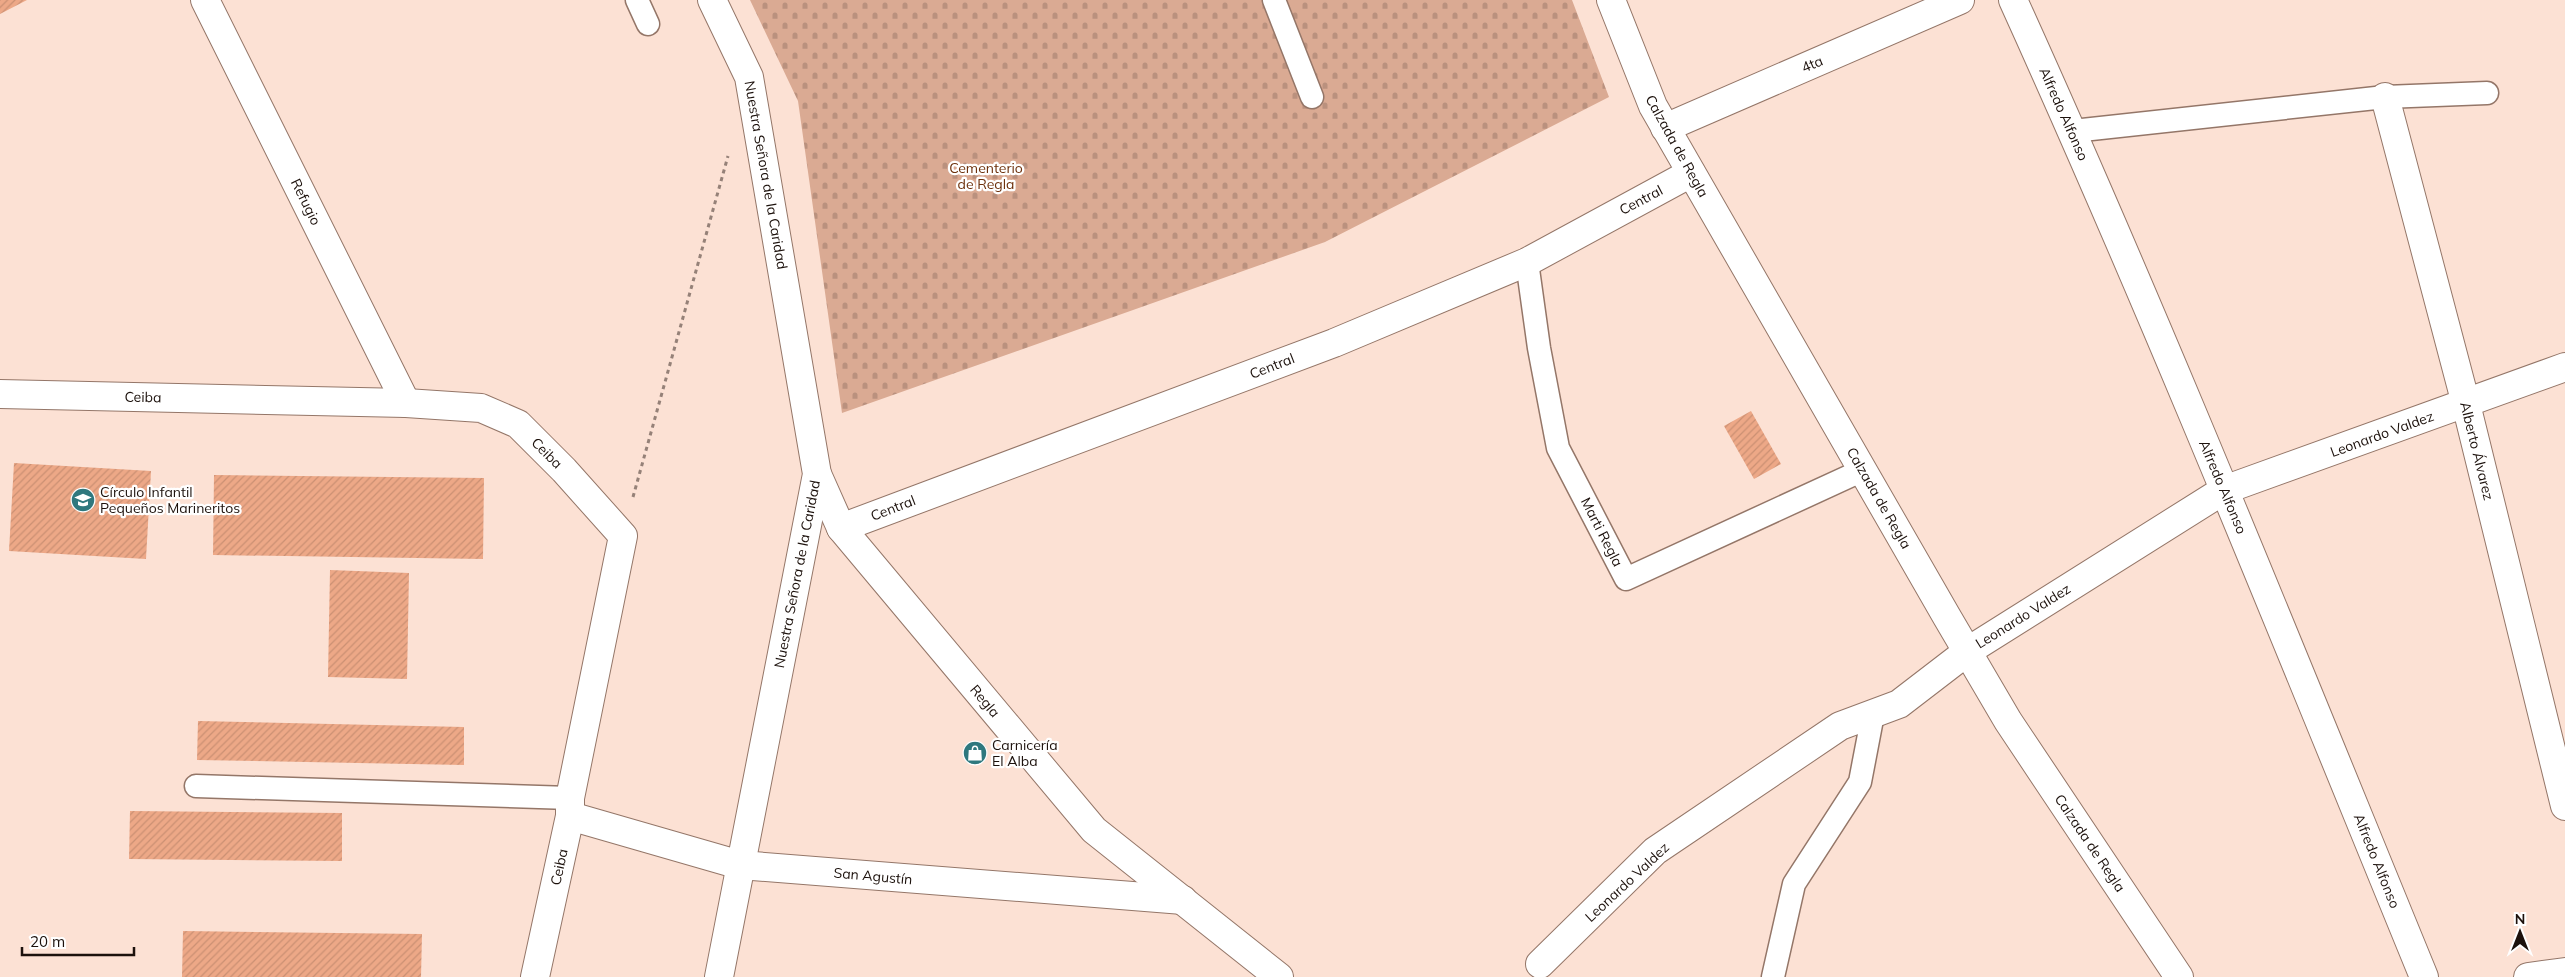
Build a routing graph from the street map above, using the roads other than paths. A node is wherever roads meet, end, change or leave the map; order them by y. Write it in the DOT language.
graph roads {
  1 [pos="205,0"];
  2 [pos="637,0"];
  3 [pos="712,0"];
  4 [pos="1274,0"];
  5 [pos="1611,0"];
  6 [pos="1960,0"];
  7 [pos="2013,0"];
  8 [pos="648,24"];
  9 [pos="2487,93"];
  10 [pos="1312,97"];
  11 [pos="2385,97"];
  12 [pos="1665,128"];
  13 [pos="2072,131"];
  14 [pos="1691,173"];
  15 [pos="1527,262"];
  16 [pos="2565,367"];
  17 [pos="0,394"];
  18 [pos="406,403"];
  19 [pos="2466,404"];
  20 [pos="1862,470"];
  21 [pos="816,474"];
  22 [pos="2224,490"];
  23 [pos="841,528"];
  24 [pos="1968,651"];
  25 [pos="1873,714"];
  26 [pos="196,786"];
  27 [pos="2565,806"];
  28 [pos="570,807"];
  29 [pos="740,865"];
  30 [pos="1183,900"];
  31 [pos="1540,964"];
  32 [pos="2565,972"];
  33 [pos="535,977"];
  34 [pos="719,977"];
  35 [pos="1279,977"];
  36 [pos="1773,977"];
  37 [pos="2179,977"];
  38 [pos="2424,977"];
  39 [pos="2528,977"];
  1 -- 18 [label="street, Refugio"];
  2 -- 8 [label="lane"];
  3 -- 21 [label="street, Nuestra Señora de la Caridad"];
  4 -- 10 [label="lane"];
  5 -- 12 [label="street, Calzada de Regla"];
  6 -- 12 [label="street, 4ta"];
  7 -- 13 [label="street, Alfredo Alfonso"];
  9 -- 11 [label="lane"];
  11 -- 13 [label="lane"];
  11 -- 19 [label="street, Alberto Álvarez"];
  12 -- 14 [label="street, Calzada de Regla"];
  13 -- 22 [label="street, Alfredo Alfonso"];
  14 -- 15 [label="street, Central"];
  14 -- 20 [label="street, Calzada de Regla"];
  15 -- 20 [label="lane, Marti Regla"];
  15 -- 23 [label="street, Central"];
  16 -- 19 [label="street, Leonardo Valdez"];
  17 -- 18 [label="street, Ceiba"];
  18 -- 28 [label="street, Ceiba"];
  19 -- 22 [label="street, Leonardo Valdez"];
  19 -- 27 [label="street, Alberto Álvarez"];
  20 -- 24 [label="street, Calzada de Regla"];
  21 -- 23 [label="street, Regla"];
  21 -- 29 [label="street, Nuestra Señora de la Caridad"];
  22 -- 24 [label="street, Leonardo Valdez"];
  22 -- 38 [label="street, Alfredo Alfonso"];
  23 -- 30 [label="street, Regla"];
  24 -- 25 [label="street, Leonardo Valdez"];
  24 -- 37 [label="street, Calzada de Regla"];
  25 -- 31 [label="street, Leonardo Valdez"];
  25 -- 36 [label="lane"];
  26 -- 28 [label="lane"];
  28 -- 29 [label="street, San Agustín"];
  28 -- 33 [label="street, Ceiba"];
  29 -- 30 [label="street, San Agustín"];
  29 -- 34 [label="street, Nuestra Señora de la Caridad"];
  30 -- 35 [label="street, Regla"];
  32 -- 39 [label="street"];
}
